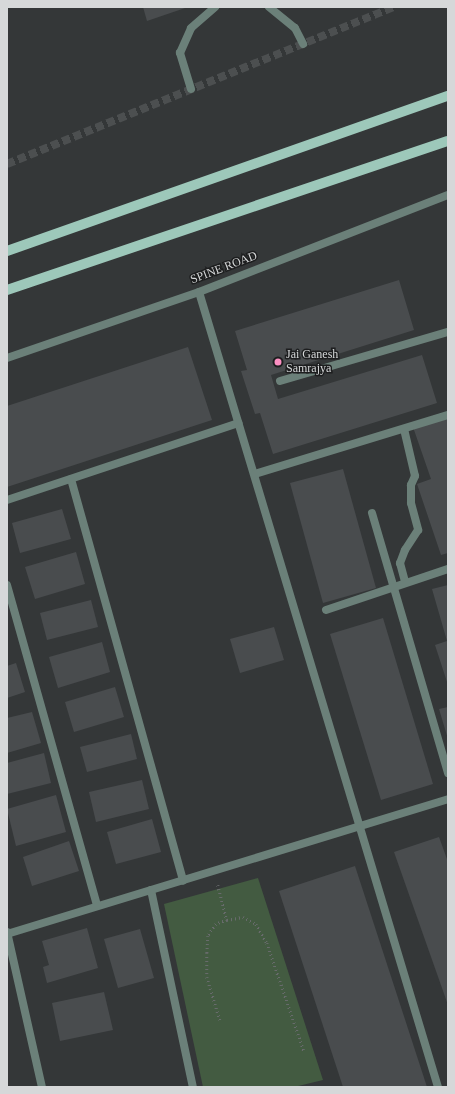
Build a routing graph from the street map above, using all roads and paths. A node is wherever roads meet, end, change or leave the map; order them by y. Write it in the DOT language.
graph roads {
  1 [pos="214,7"];
  2 [pos="269,7"];
  3 [pos="303,44"];
  4 [pos="191,89"];
  5 [pos="448,96"];
  6 [pos="448,141"];
  7 [pos="448,195"];
  8 [pos="7,251"];
  9 [pos="7,290"];
  10 [pos="200,292"];
  11 [pos="448,332"];
  12 [pos="7,358"];
  13 [pos="280,381"];
  14 [pos="448,415"];
  15 [pos="239,424"];
  16 [pos="404,429"];
  17 [pos="255,474"];
  18 [pos="71,479"];
  19 [pos="7,500"];
  20 [pos="372,512"];
  21 [pos="448,569"];
  22 [pos="405,582"];
  23 [pos="7,585"];
  24 [pos="392,586"];
  25 [pos="326,610"];
  26 [pos="448,773"];
  27 [pos="448,799"];
  28 [pos="361,825"];
  29 [pos="214,871"];
  30 [pos="183,881"];
  31 [pos="151,890"];
  32 [pos="97,906"];
  33 [pos="227,920"];
  34 [pos="7,934"];
  35 [pos="220,1020"];
  36 [pos="304,1051"];
  37 [pos="42,1087"];
  38 [pos="193,1087"];
  39 [pos="438,1087"];
  1 -- 4 [label="street"];
  2 -- 3 [label="street"];
  5 -- 8 [label="main road"];
  6 -- 9 [label="main road"];
  7 -- 10 [label="street, SPINE ROAD"];
  10 -- 12 [label="street, SPINE ROAD"];
  10 -- 15 [label="street"];
  11 -- 13 [label="street"];
  14 -- 16 [label="street"];
  15 -- 17 [label="street"];
  15 -- 18 [label="street"];
  16 -- 17 [label="street"];
  16 -- 22 [label="street"];
  17 -- 28 [label="street"];
  18 -- 19 [label="street"];
  18 -- 30 [label="street"];
  20 -- 24 [label="street"];
  21 -- 22 [label="street"];
  22 -- 24 [label="street"];
  23 -- 32 [label="street"];
  24 -- 25 [label="street"];
  24 -- 26 [label="street"];
  27 -- 28 [label="street"];
  28 -- 29 [label="street"];
  28 -- 39 [label="street"];
  29 -- 30 [label="street"];
  29 -- 33 [label="path"];
  30 -- 31 [label="street"];
  31 -- 32 [label="street"];
  31 -- 38 [label="street"];
  32 -- 34 [label="street"];
  33 -- 35 [label="path"];
  33 -- 36 [label="path"];
  34 -- 37 [label="street"];
}
